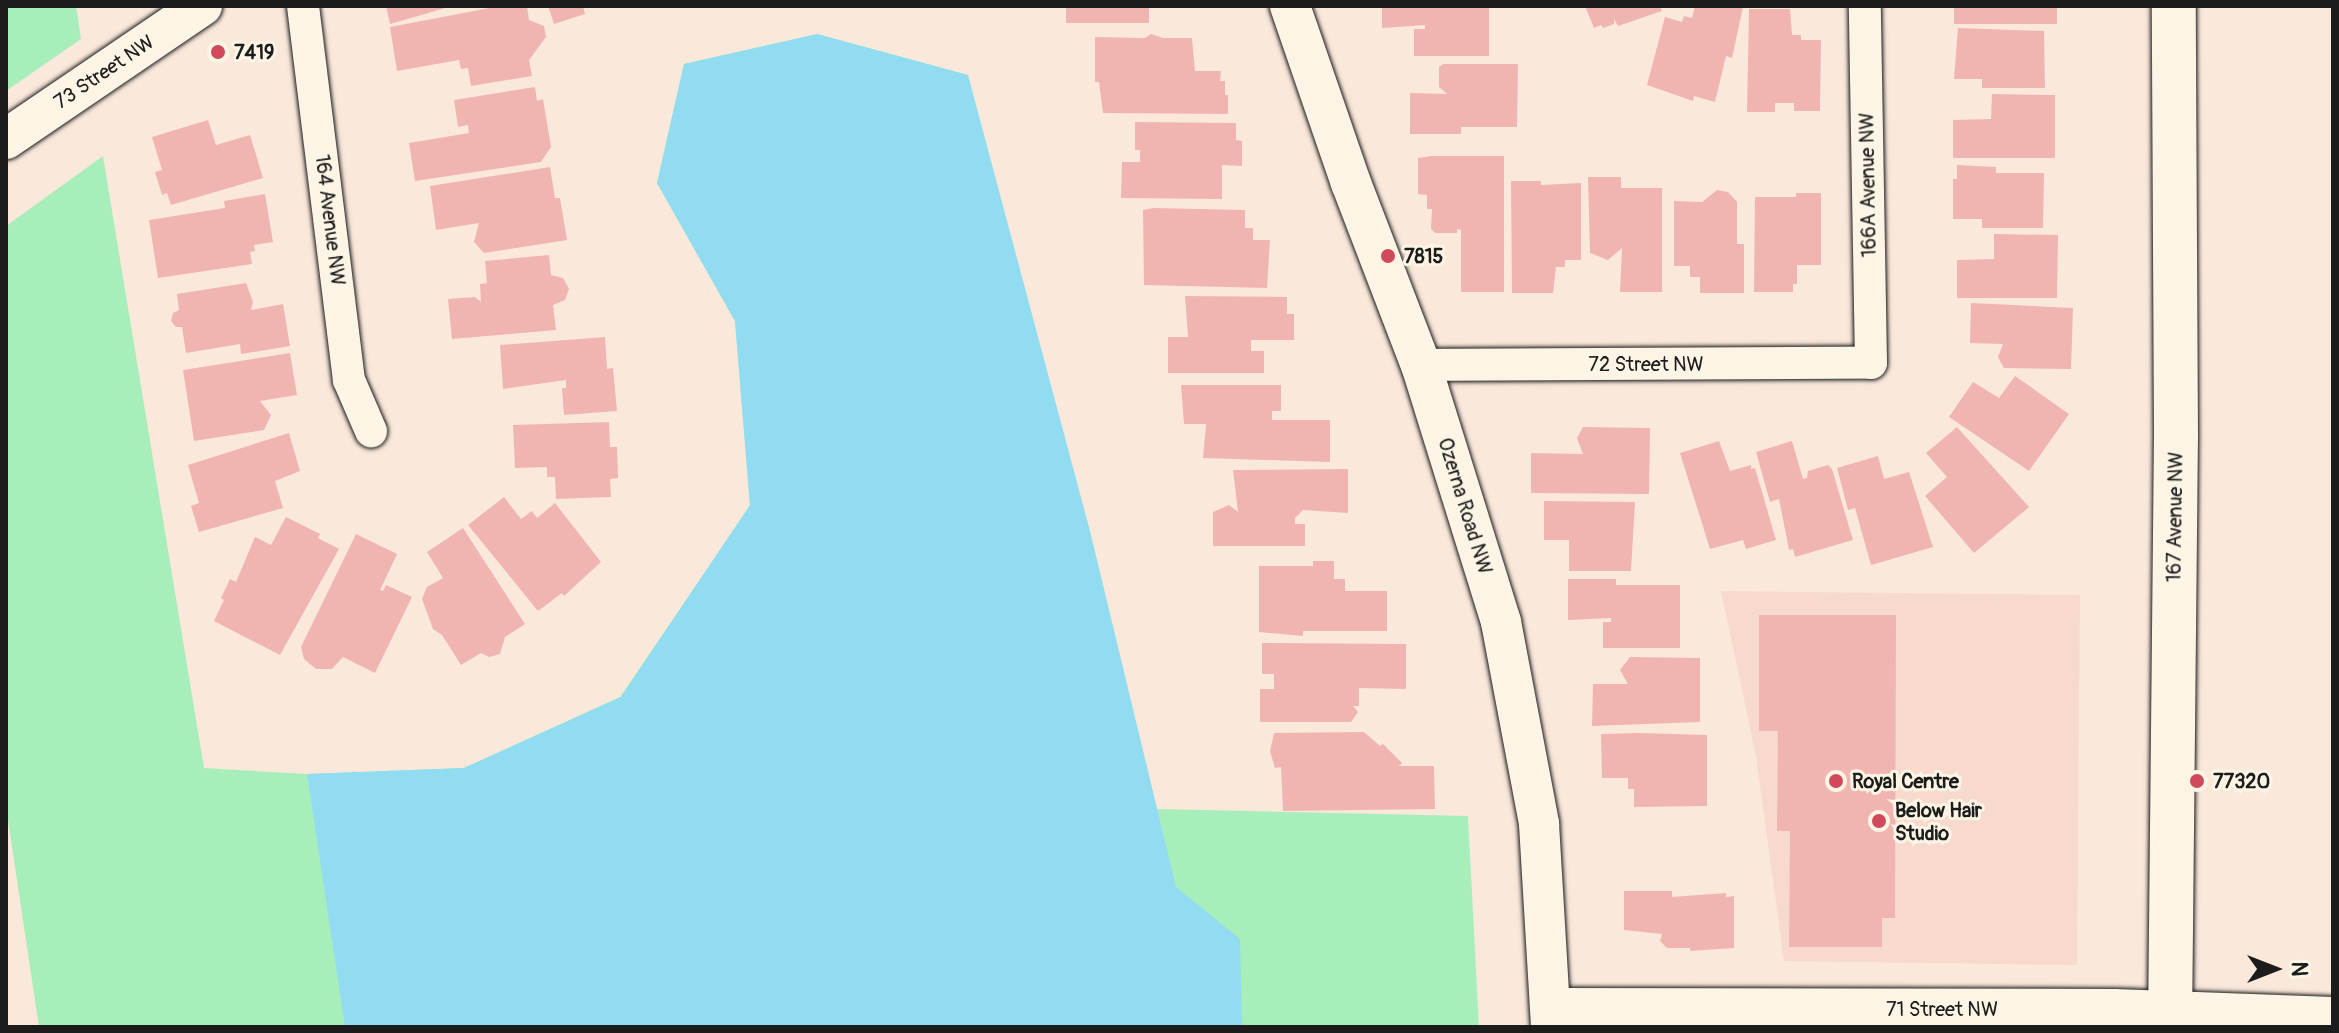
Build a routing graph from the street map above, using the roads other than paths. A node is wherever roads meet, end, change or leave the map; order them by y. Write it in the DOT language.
graph roads {
  1 [pos="202,6"];
  2 [pos="303,6"];
  3 [pos="1290,6"];
  4 [pos="1865,6"];
  5 [pos="2174,6"];
  6 [pos="6,139"];
  7 [pos="1871,363"];
  8 [pos="1421,365"];
  9 [pos="371,431"];
  10 [pos="2333,1017"];
  11 [pos="1552,1018"];
  12 [pos="2170,1020"];
  1 -- 6 [label="street, 73 Street NW"];
  2 -- 9 [label="street, 164 Avenue NW"];
  3 -- 8 [label="street, Ozerna Road NW"];
  4 -- 7 [label="street, 166A Avenue NW"];
  5 -- 12 [label="main road, 167 Avenue NW"];
  7 -- 8 [label="street, 72 Street NW"];
  8 -- 11 [label="street, Ozerna Road NW"];
  10 -- 12 [label="street, 71 Street NW"];
  11 -- 12 [label="street, 71 Street NW"];
}
